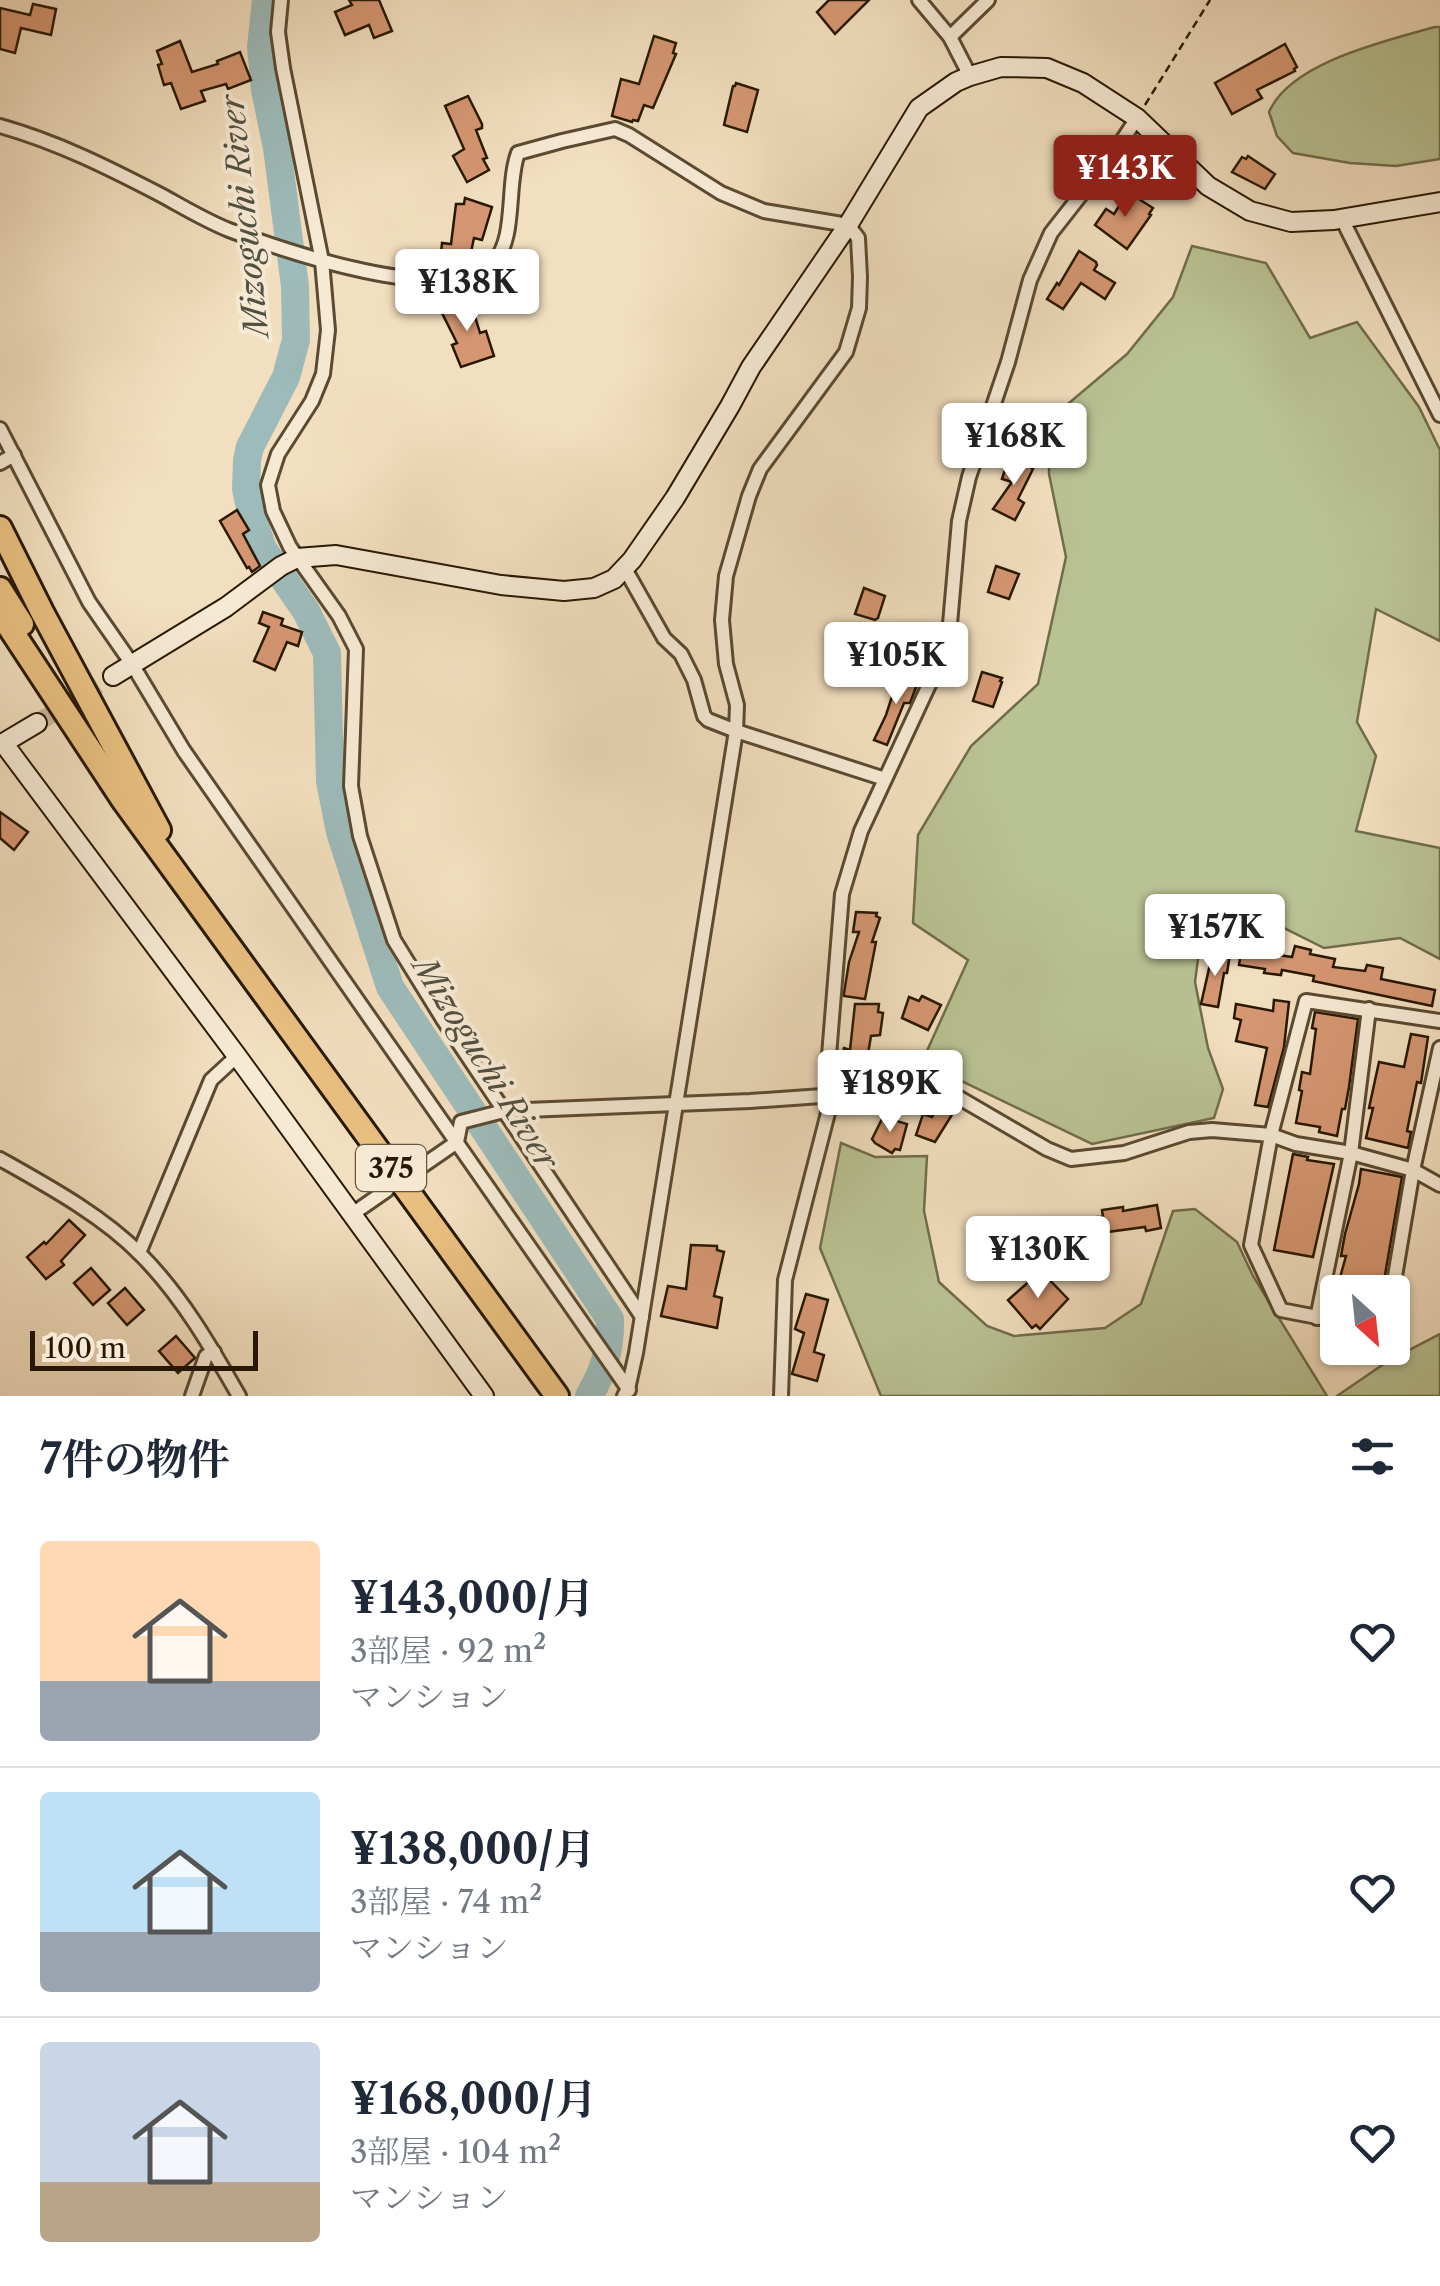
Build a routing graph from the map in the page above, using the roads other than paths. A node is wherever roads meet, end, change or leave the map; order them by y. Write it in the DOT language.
graph roads {
  1 [pos="282,0"];
  2 [pos="919,0"];
  3 [pos="988,0"];
  4 [pos="950,37"];
  5 [pos="970,76"];
  6 [pos="1137,118"];
  7 [pos="0,126"];
  8 [pos="1440,202"];
  9 [pos="1342,218"];
  10 [pos="848,225"];
  11 [pos="322,261"];
  12 [pos="1440,415"];
  13 [pos="0,429"];
  14 [pos="14,455"];
  15 [pos="0,463"];
  16 [pos="0,528"];
  17 [pos="297,558"];
  18 [pos="624,568"];
  19 [pos="0,589"];
  20 [pos="0,614"];
  21 [pos="0,637"];
  22 [pos="132,664"];
  23 [pos="112,676"];
  24 [pos="37,723"];
  25 [pos="736,731"];
  26 [pos="1,742"];
  27 [pos="886,779"];
  28 [pos="122,800"];
  29 [pos="169,848"];
  30 [pos="238,957"];
  31 [pos="1369,1009"];
  32 [pos="1440,1021"];
  33 [pos="1440,1048"];
  34 [pos="237,1056"];
  35 [pos="828,1096"];
  36 [pos="676,1104"];
  37 [pos="504,1110"];
  38 [pos="1272,1135"];
  39 [pos="457,1142"];
  40 [pos="1351,1153"];
  41 [pos="0,1158"];
  42 [pos="1414,1170"];
  43 [pos="412,1173"];
  44 [pos="1440,1186"];
  45 [pos="387,1190"];
  46 [pos="351,1215"];
  47 [pos="139,1252"];
  48 [pos="1395,1275"];
  49 [pos="642,1318"];
  50 [pos="1317,1318"];
  51 [pos="1320,1318"];
  52 [pos="214,1352"];
  53 [pos="551,1388"];
  54 [pos="628,1394"];
  55 [pos="192,1396"];
  56 [pos="239,1396"];
  57 [pos="484,1396"];
  58 [pos="781,1396"];
  1 -- 11 [label="street"];
  2 -- 4 [label="street"];
  3 -- 4 [label="street"];
  4 -- 5 [label="street"];
  5 -- 6 [label="street"];
  5 -- 10 [label="street"];
  6 -- 9 [label="street"];
  6 -- 27 [label="street"];
  7 -- 11 [label="street"];
  8 -- 9 [label="street"];
  9 -- 12 [label="street"];
  10 -- 11 [label="street"];
  10 -- 18 [label="street"];
  10 -- 25 [label="street"];
  11 -- 17 [label="street"];
  13 -- 14 [label="street"];
  14 -- 15 [label="street"];
  14 -- 22 [label="street"];
  16 -- 29 [label="highway"];
  17 -- 18 [label="street"];
  17 -- 22 [label="street"];
  17 -- 37 [label="street"];
  18 -- 25 [label="street"];
  19 -- 29 [label="highway, 375"];
  20 -- 28 [label="highway, 375"];
  21 -- 28 [label="highway"];
  22 -- 23 [label="street"];
  22 -- 39 [label="street"];
  24 -- 26 [label="street"];
  25 -- 27 [label="street"];
  25 -- 36 [label="street"];
  26 -- 34 [label="street"];
  27 -- 35 [label="street"];
  28 -- 30 [label="highway, 375"];
  29 -- 30 [label="highway, 375"];
  30 -- 53 [label="highway, 375"];
  31 -- 32 [label="street"];
  31 -- 38 [label="street"];
  31 -- 40 [label="street"];
  33 -- 42 [label="street"];
  34 -- 46 [label="street"];
  34 -- 47 [label="street"];
  35 -- 36 [label="street"];
  35 -- 38 [label="street"];
  35 -- 58 [label="street"];
  36 -- 37 [label="street"];
  36 -- 49 [label="street"];
  37 -- 39 [label="street"];
  37 -- 49 [label="street"];
  38 -- 40 [label="street"];
  38 -- 50 [label="street"];
  39 -- 43 [label="street"];
  39 -- 54 [label="street"];
  40 -- 42 [label="street"];
  40 -- 50 [label="street"];
  41 -- 47 [label="street"];
  42 -- 44 [label="street"];
  42 -- 48 [label="street"];
  45 -- 46 [label="street"];
  46 -- 57 [label="street"];
  47 -- 52 [label="street"];
  49 -- 54 [label="street"];
  50 -- 51 [label="street"];
  52 -- 55 [label="street"];
  52 -- 56 [label="street"];
}
